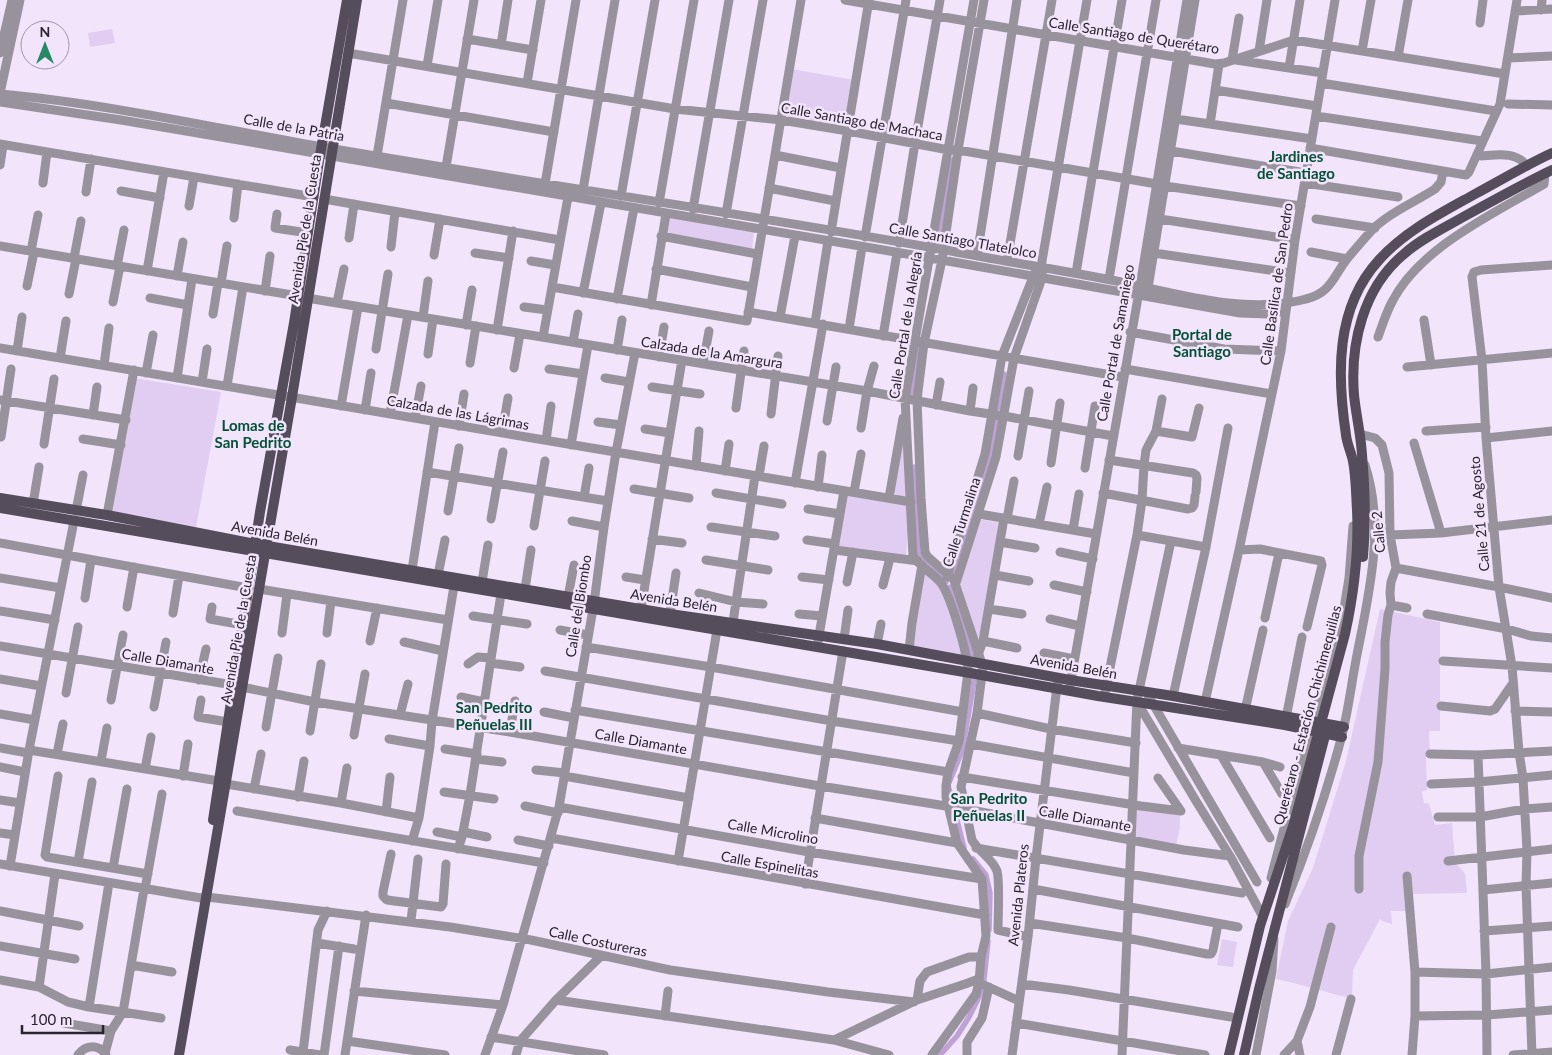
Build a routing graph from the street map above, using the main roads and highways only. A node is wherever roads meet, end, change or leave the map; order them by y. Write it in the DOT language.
graph roads {
  1 [pos="347,0"];
  2 [pos="357,0"];
  3 [pos="326,152"];
  4 [pos="1552,153"];
  5 [pos="1548,172"];
  6 [pos="319,198"];
  7 [pos="302,297"];
  8 [pos="286,397"];
  9 [pos="0,498"];
  10 [pos="0,508"];
  11 [pos="75,516"];
  12 [pos="254,548"];
  13 [pos="265,550"];
  14 [pos="254,589"];
  15 [pos="594,605"];
  16 [pos="981,665"];
  17 [pos="238,686"];
  18 [pos="1069,686"];
  19 [pos="1327,713"];
  20 [pos="1244,714"];
  21 [pos="1311,725"];
  22 [pos="1344,727"];
  23 [pos="1342,737"];
  24 [pos="1320,740"];
  25 [pos="222,782"];
  26 [pos="204,897"];
  27 [pos="174,1055"];
  28 [pos="179,1055"];
  29 [pos="1229,1055"];
  30 [pos="1244,1055"];
  1 -- 3 [label="main road, Avenida Pie de la Cuesta"];
  2 -- 3 [label="main road, Avenida Pie de la Cuesta"];
  3 -- 6 [label="main road, Avenida Pie de la Cuesta"];
  4 -- 19 [label="main road, Querétaro - Estación Chichimequillas"];
  5 -- 19 [label="main road, Querétaro - Estación Chichimequillas"];
  6 -- 7 [label="main road, Avenida Pie de la Cuesta"];
  6 -- 7 [label="main road, Avenida Pie de la Cuesta"];
  7 -- 8 [label="main road, Avenida Pie de la Cuesta"];
  8 -- 12 [label="main road, Avenida Pie de la Cuesta"];
  8 -- 13 [label="main road, Avenida Pie de la Cuesta"];
  9 -- 11 [label="main road, Avenida Belén"];
  10 -- 11 [label="main road, Avenida Belén"];
  11 -- 12 [label="main road, Avenida Belén"];
  11 -- 12 [label="main road, Avenida Belén"];
  12 -- 13 [label="main road, Avenida Belén"];
  12 -- 14 [label="main road, Avenida Pie de la Cuesta"];
  13 -- 14 [label="main road, Avenida Pie de la Cuesta"];
  13 -- 15 [label="main road, Avenida Belén"];
  13 -- 15 [label="main road, Avenida Belén"];
  14 -- 17 [label="main road, Avenida Pie de la Cuesta"];
  14 -- 17 [label="main road, Avenida Pie de la Cuesta"];
  15 -- 16 [label="main road, Avenida Belén"];
  15 -- 16 [label="main road, Avenida Belén"];
  16 -- 18 [label="main road, Avenida Belén"];
  16 -- 18 [label="main road, Avenida Belén"];
  17 -- 25 [label="main road, Avenida Pie de la Cuesta"];
  17 -- 25 [label="main road, Avenida Pie de la Cuesta"];
  18 -- 20 [label="main road, Avenida Belén"];
  18 -- 20 [label="main road, Avenida Belén"];
  19 -- 24 [label="main road, Querétaro - Estación Chichimequillas"];
  20 -- 21 [label="main road, Avenida Belén"];
  21 -- 22 [label="main road, Avenida Belén"];
  21 -- 23 [label="main road, Avenida Belén"];
  24 -- 29 [label="main road, Querétaro - Estación Chichimequillas"];
  24 -- 30 [label="main road, Querétaro - Estación Chichimequillas"];
  25 -- 26 [label="main road, Avenida Pie de la Cuesta"];
  26 -- 27 [label="main road, Avenida Pie de la Cuesta"];
  26 -- 28 [label="main road, Avenida Pie de la Cuesta"];
}
